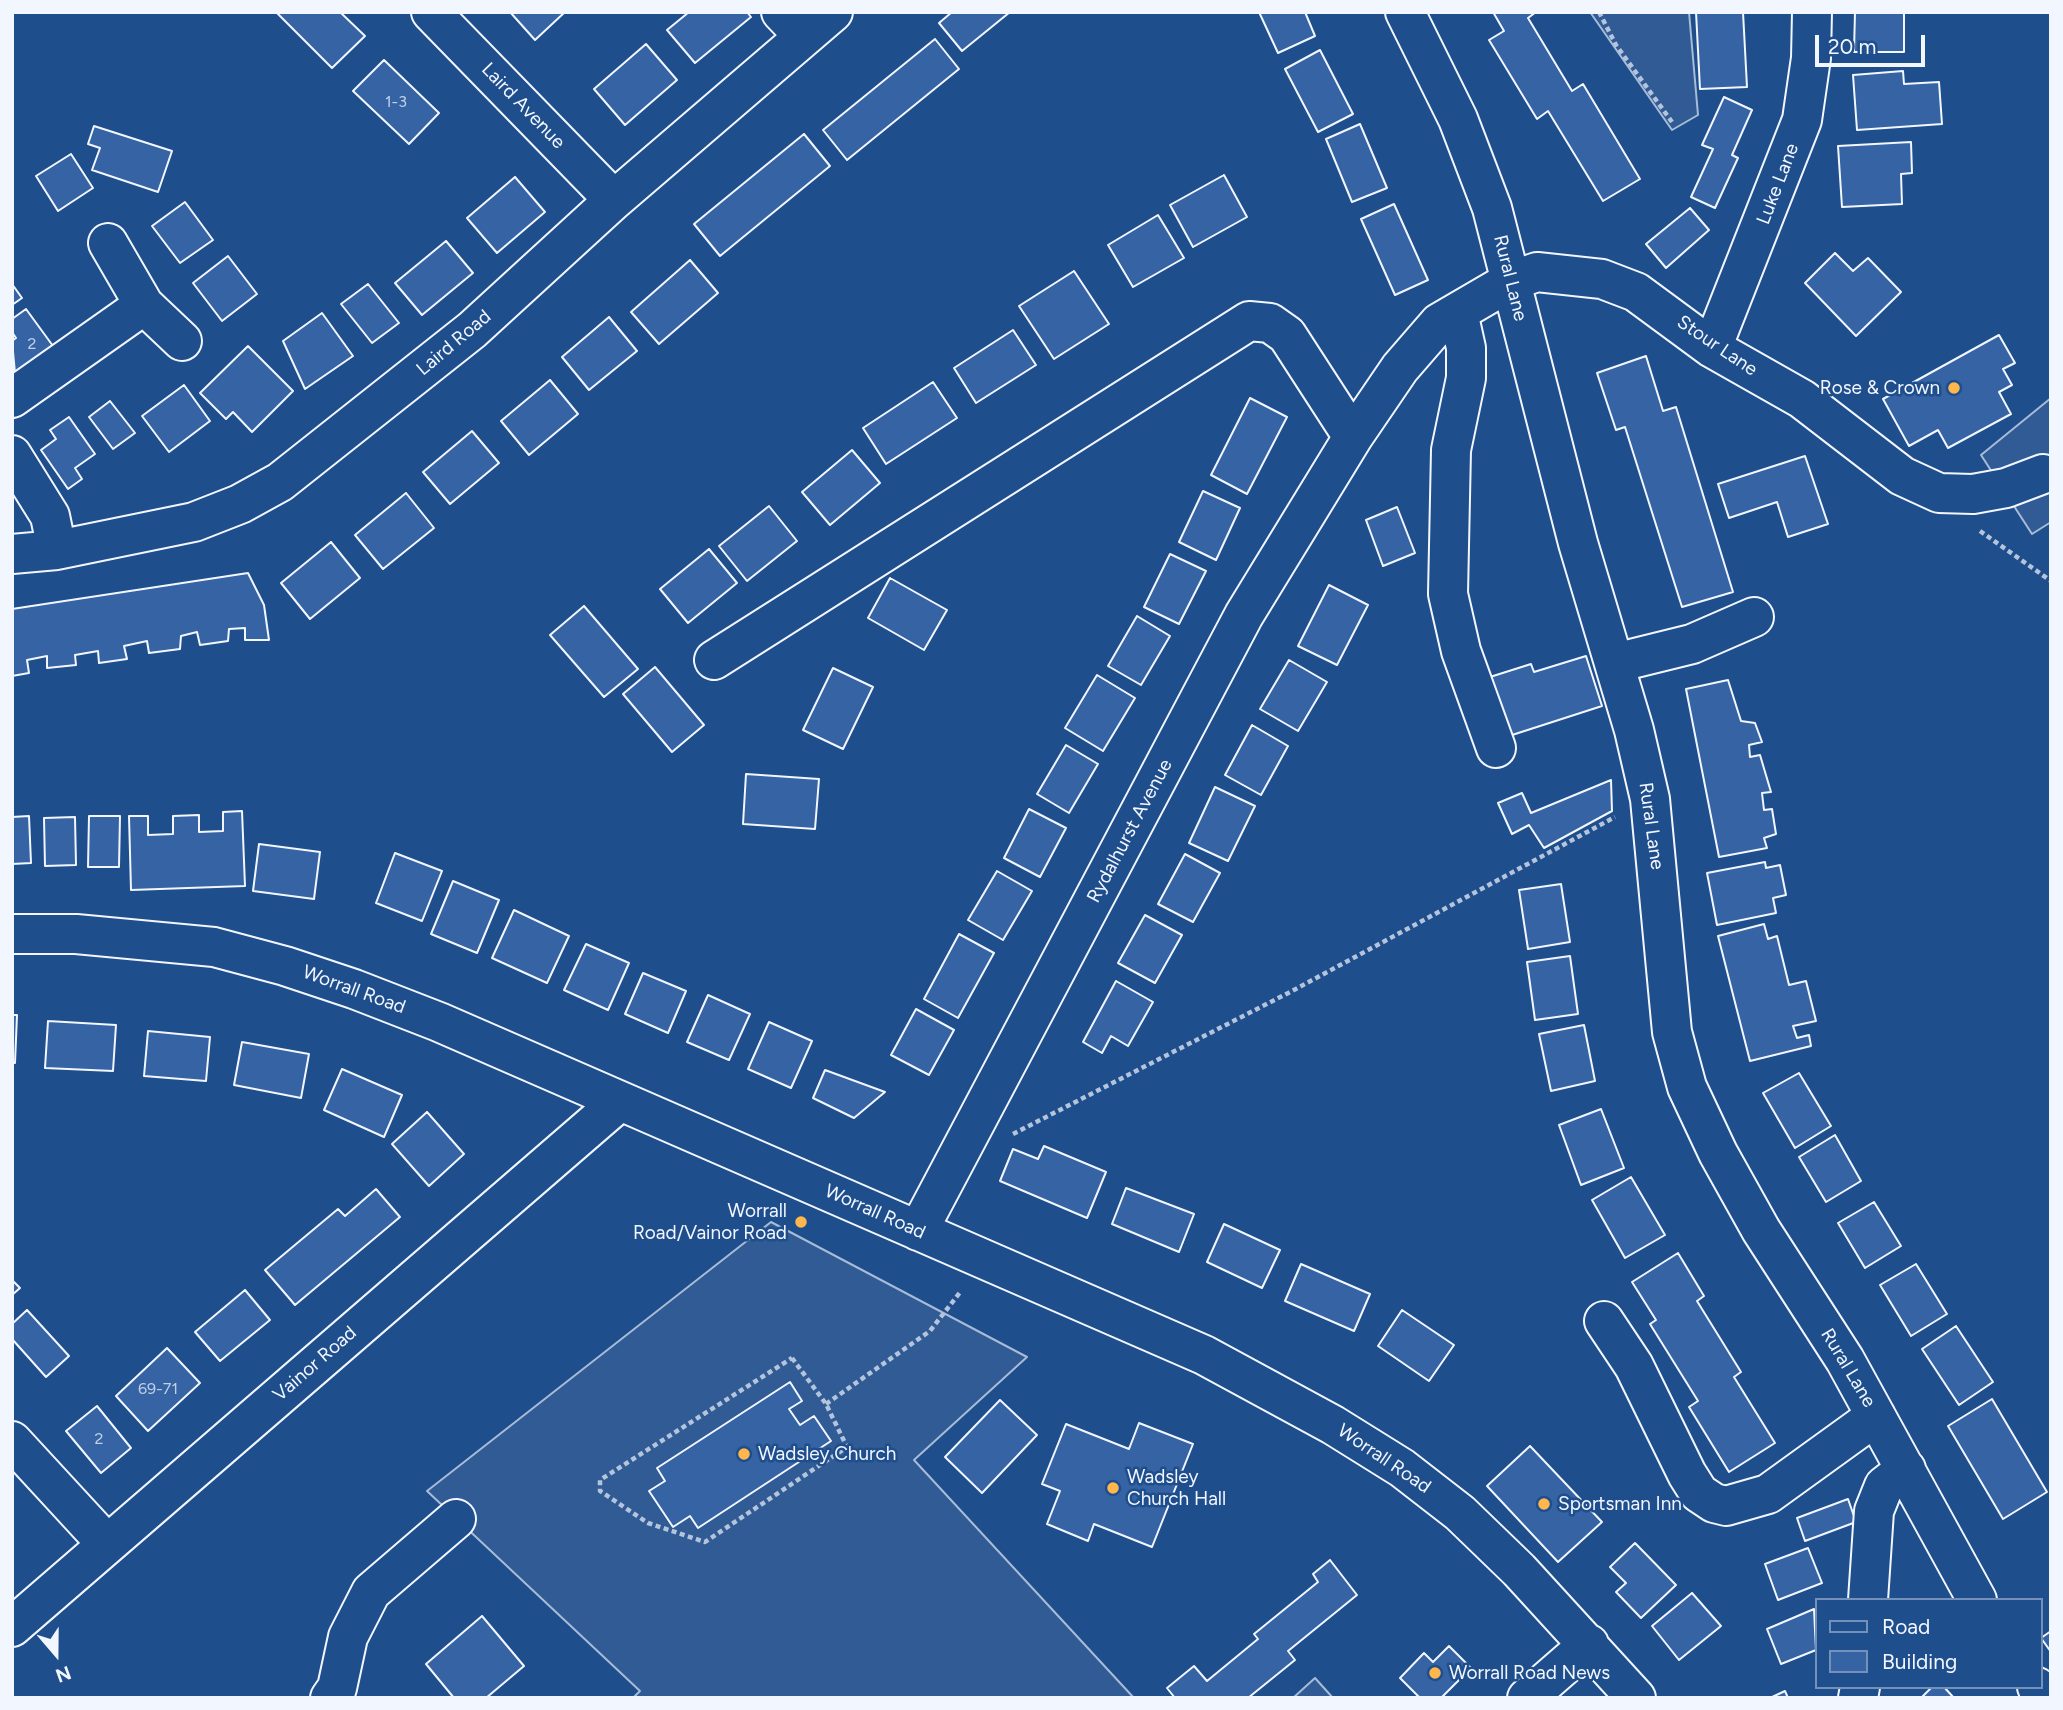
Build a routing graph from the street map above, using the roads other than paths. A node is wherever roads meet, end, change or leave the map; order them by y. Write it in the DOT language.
graph roads {
  1 [pos="432,12"];
  2 [pos="833,12"];
  3 [pos="1405,12"];
  4 [pos="1812,12"];
  5 [pos="792,24"];
  6 [pos="614,200"];
  7 [pos="108,243"];
  8 [pos="1511,281"];
  9 [pos="144,305"];
  10 [pos="1458,312"];
  11 [pos="182,341"];
  12 [pos="1712,348"];
  13 [pos="12,398"];
  14 [pos="1353,436"];
  15 [pos="12,455"];
  16 [pos="2043,474"];
  17 [pos="58,550"];
  18 [pos="12,554"];
  19 [pos="1754,617"];
  20 [pos="714,660"];
  21 [pos="1615,663"];
  22 [pos="1496,748"];
  23 [pos="12,934"];
  24 [pos="620,1102"];
  25 [pos="918,1231"];
  26 [pos="1604,1321"];
  27 [pos="1876,1416"];
  28 [pos="12,1441"];
  29 [pos="1906,1469"];
  30 [pos="456,1519"];
  31 [pos="106,1543"];
  32 [pos="1868,1598"];
  33 [pos="1976,1598"];
  34 [pos="12,1627"];
  35 [pos="1589,1644"];
  36 [pos="330,1698"];
  37 [pos="1527,1698"];
  38 [pos="1636,1698"];
  1 -- 6 [label="street, Laird Avenue"];
  2 -- 5 [label="street, Laird Road"];
  3 -- 8 [label="street, Rural Lane"];
  4 -- 12 [label="street, Luke Lane"];
  5 -- 6 [label="street, Laird Road"];
  6 -- 17 [label="street, Laird Road"];
  7 -- 9 [label="street"];
  8 -- 10 [label="street, Rydalhurst Avenue"];
  8 -- 12 [label="street, Stour Lane"];
  8 -- 21 [label="street, Rural Lane"];
  9 -- 11 [label="street"];
  9 -- 13 [label="street"];
  10 -- 14 [label="street, Rydalhurst Avenue"];
  10 -- 22 [label="street"];
  12 -- 16 [label="street, Stour Lane"];
  14 -- 20 [label="street"];
  14 -- 25 [label="street, Rydalhurst Avenue"];
  15 -- 17 [label="street"];
  17 -- 18 [label="street, Laird Road"];
  19 -- 21 [label="street"];
  21 -- 27 [label="street, Rural Lane"];
  23 -- 24 [label="street, Worrall Road"];
  24 -- 25 [label="street, Worrall Road"];
  24 -- 31 [label="street, Vainor Road"];
  25 -- 35 [label="street, Worrall Road"];
  26 -- 27 [label="street"];
  27 -- 29 [label="street, Rural Lane"];
  28 -- 31 [label="street"];
  29 -- 32 [label="street"];
  29 -- 33 [label="street, Rural Lane"];
  30 -- 36 [label="street"];
  31 -- 34 [label="street, Vainor Road"];
  35 -- 37 [label="street"];
  35 -- 38 [label="street, Worrall Road"];
}
